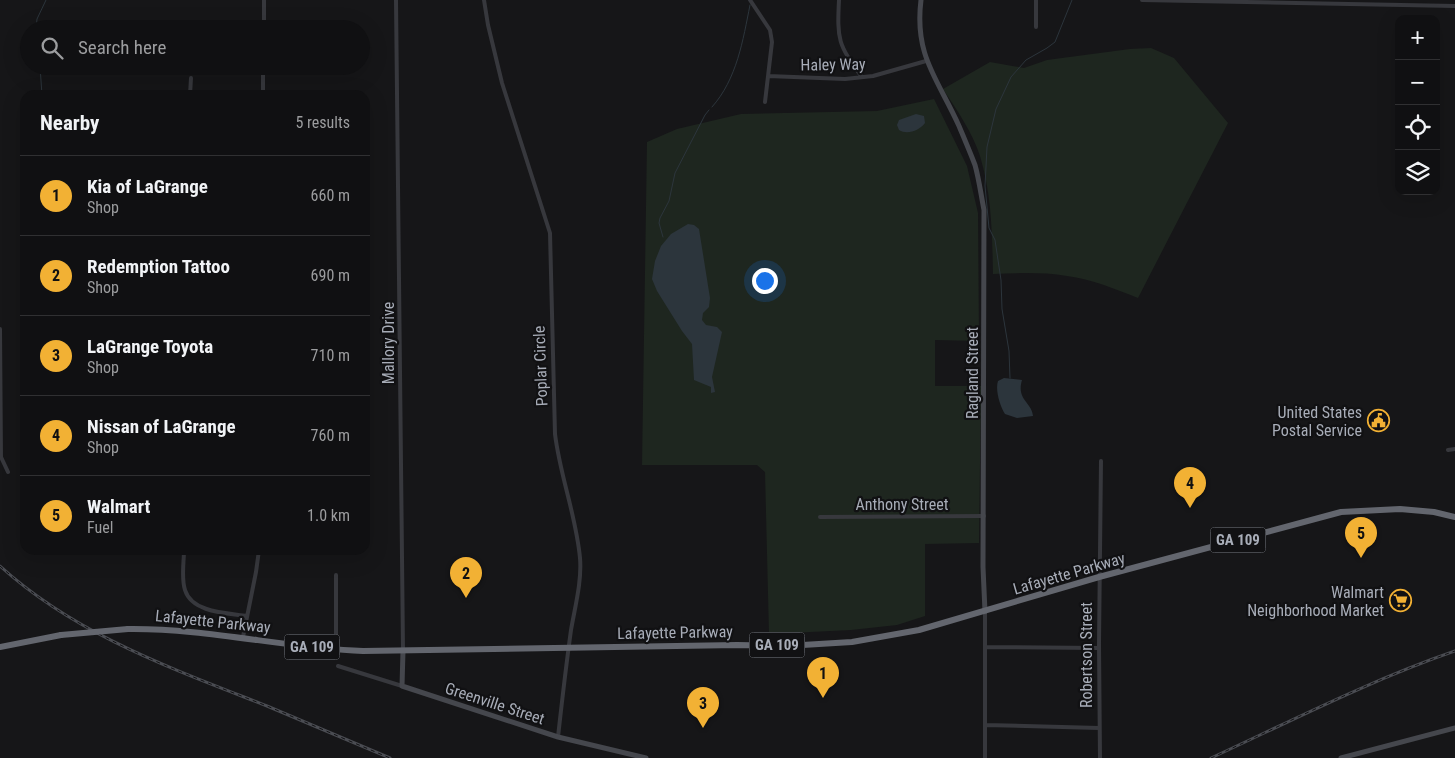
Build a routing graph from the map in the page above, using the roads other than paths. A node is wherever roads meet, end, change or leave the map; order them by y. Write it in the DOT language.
graph roads {
  1 [pos="264,0"];
  2 [pos="396,0"];
  3 [pos="484,0"];
  4 [pos="750,0"];
  5 [pos="839,0"];
  6 [pos="922,0"];
  7 [pos="1036,0"];
  8 [pos="1142,0"];
  9 [pos="1225,1"];
  10 [pos="1455,6"];
  11 [pos="264,20"];
  12 [pos="1036,27"];
  13 [pos="926,61"];
  14 [pos="264,75"];
  15 [pos="768,76"];
  16 [pos="862,77"];
  17 [pos="191,78"];
  18 [pos="190,90"];
  19 [pos="263,90"];
  20 [pos="765,102"];
  21 [pos="0,329"];
  22 [pos="1455,449"];
  23 [pos="1448,450"];
  24 [pos="1101,461"];
  25 [pos="8,472"];
  26 [pos="984,516"];
  27 [pos="820,517"];
  28 [pos="1455,517"];
  29 [pos="184,555"];
  30 [pos="258,555"];
  31 [pos="336,575"];
  32 [pos="1099,578"];
  33 [pos="985,612"];
  34 [pos="247,616"];
  35 [pos="243,637"];
  36 [pos="0,647"];
  37 [pos="985,647"];
  38 [pos="569,648"];
  39 [pos="1099,648"];
  40 [pos="336,650"];
  41 [pos="403,651"];
  42 [pos="338,666"];
  43 [pos="402,686"];
  44 [pos="985,724"];
  45 [pos="1099,728"];
  46 [pos="1455,728"];
  47 [pos="558,737"];
  48 [pos="646,758"];
  49 [pos="985,758"];
  50 [pos="1100,758"];
  51 [pos="1341,758"];
  1 -- 11 [label="street"];
  2 -- 41 [label="street, Mallory Drive"];
  3 -- 38 [label="street, Poplar Circle"];
  4 -- 15 [label="street"];
  5 -- 16 [label="street"];
  6 -- 13 [label="street, Ragland Street"];
  7 -- 12 [label="street"];
  8 -- 9 [label="street"];
  9 -- 10 [label="street"];
  13 -- 16 [label="street, Haley Way"];
  13 -- 26 [label="street, Ragland Street"];
  14 -- 19 [label="street"];
  15 -- 16 [label="street, Haley Way"];
  15 -- 20 [label="street"];
  17 -- 18 [label="street"];
  21 -- 25 [label="street"];
  22 -- 23 [label="street"];
  24 -- 32 [label="street, Robertson Street"];
  26 -- 27 [label="street, Anthony Street"];
  26 -- 33 [label="street, Ragland Street"];
  28 -- 32 [label="highway, Lafayette Parkway / GA 109"];
  29 -- 34 [label="street"];
  30 -- 34 [label="street"];
  31 -- 40 [label="street"];
  32 -- 33 [label="highway, Lafayette Parkway / GA 109"];
  32 -- 39 [label="street, Robertson Street"];
  33 -- 37 [label="street, Ragland Street"];
  33 -- 38 [label="highway, Lafayette Parkway / GA 109"];
  34 -- 35 [label="street"];
  35 -- 36 [label="highway, Lafayette Parkway / GA 109, bridge"];
  35 -- 40 [label="highway, Lafayette Parkway / GA 109"];
  37 -- 39 [label="street"];
  37 -- 44 [label="street, Ragland Street"];
  38 -- 41 [label="highway, Lafayette Parkway / GA 109"];
  38 -- 47 [label="street, Poplar Circle"];
  39 -- 45 [label="street, Robertson Street"];
  40 -- 41 [label="highway, Lafayette Parkway / GA 109"];
  41 -- 43 [label="street, Mallory Drive"];
  42 -- 43 [label="street, Greenville Street"];
  43 -- 47 [label="street, Greenville Street"];
  44 -- 45 [label="street"];
  44 -- 49 [label="street, Ragland Street"];
  45 -- 50 [label="street, Robertson Street"];
  46 -- 51 [label="street"];
  47 -- 48 [label="street, Greenville Street"];
}
